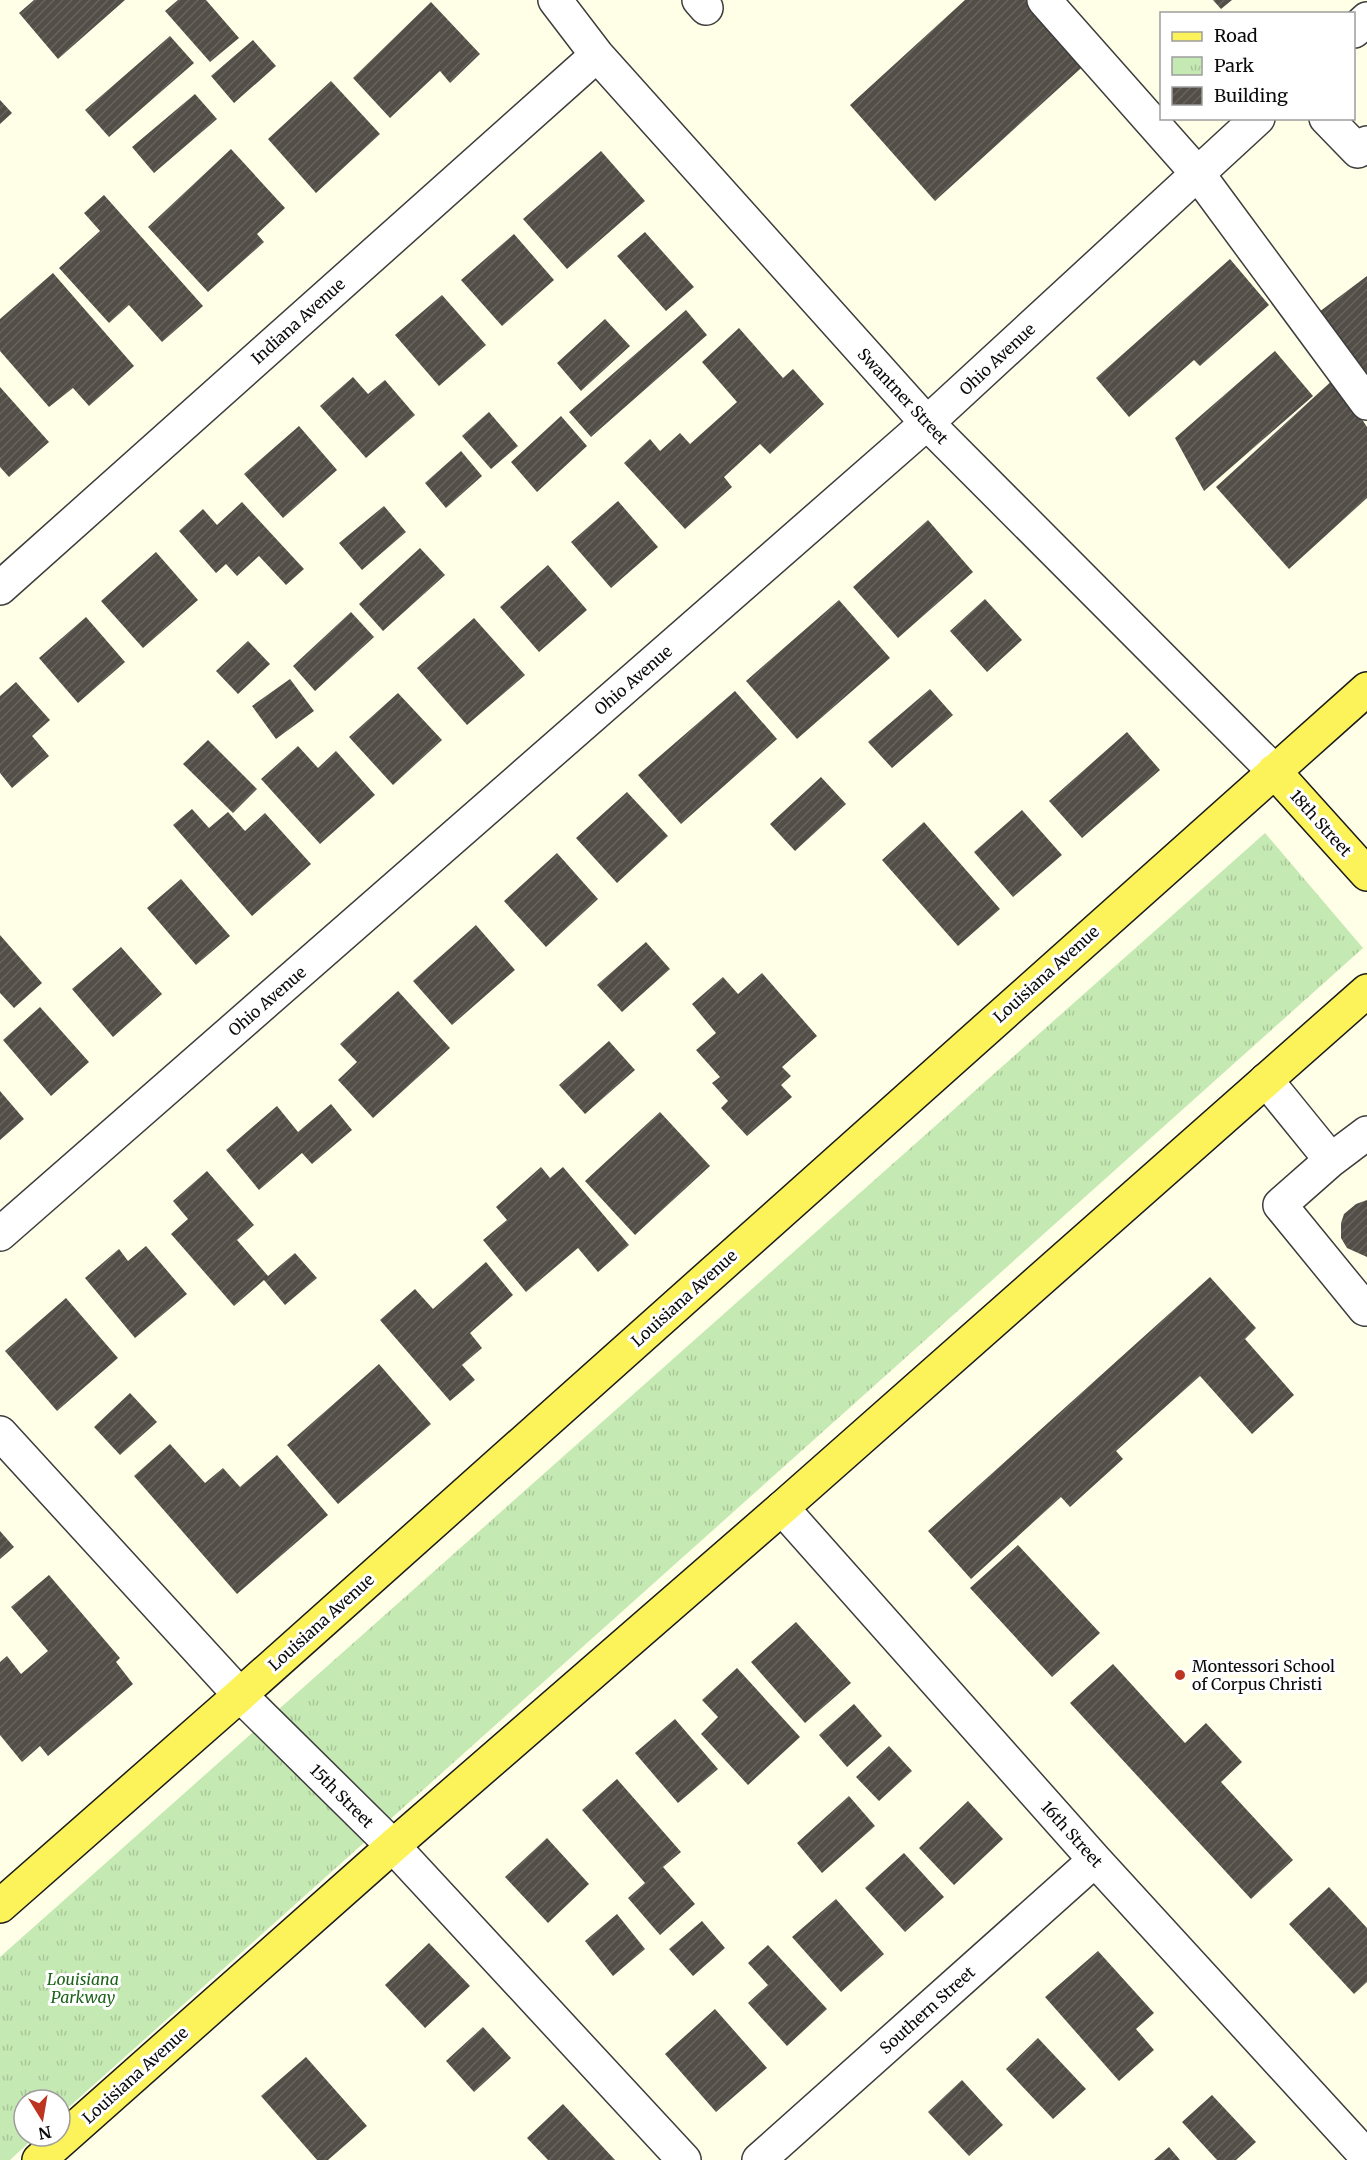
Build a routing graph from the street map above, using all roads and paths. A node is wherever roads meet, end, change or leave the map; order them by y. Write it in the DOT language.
graph roads {
  1 [pos="555,0"];
  2 [pos="1044,0"];
  3 [pos="1367,19"];
  4 [pos="1355,29"];
  5 [pos="597,56"];
  6 [pos="1256,120"];
  7 [pos="1328,120"];
  8 [pos="1367,143"];
  9 [pos="1198,174"];
  10 [pos="1367,403"];
  11 [pos="927,423"];
  12 [pos="0,588"];
  13 [pos="1367,689"];
  14 [pos="1274,771"];
  15 [pos="1367,874"];
  16 [pos="1367,991"];
  17 [pos="1266,1080"];
  18 [pos="1367,1133"];
  19 [pos="1331,1160"];
  20 [pos="0,1234"];
  21 [pos="1365,1309"];
  22 [pos="0,1433"];
  23 [pos="782,1508"];
  24 [pos="240,1695"];
  25 [pos="393,1846"];
  26 [pos="1095,1860"];
  27 [pos="0,1906"];
  28 [pos="1367,2157"];
  29 [pos="39,2160"];
  30 [pos="684,2160"];
  31 [pos="759,2160"];
  1 -- 5 [label="street, Swantner Street"];
  2 -- 9 [label="street"];
  3 -- 4 [label="street"];
  5 -- 11 [label="street, Swantner Street"];
  5 -- 12 [label="street, Indiana Avenue"];
  6 -- 9 [label="street, Ohio Avenue"];
  7 -- 8 [label="street"];
  9 -- 10 [label="street"];
  9 -- 11 [label="street, Ohio Avenue"];
  11 -- 14 [label="street, Swantner Street"];
  11 -- 20 [label="street, Ohio Avenue"];
  13 -- 14 [label="main road, Louisiana Avenue"];
  14 -- 15 [label="main road, 18th Street"];
  14 -- 24 [label="main road, Louisiana Avenue"];
  16 -- 17 [label="main road, Louisiana Avenue"];
  17 -- 19 [label="street"];
  17 -- 23 [label="main road, Louisiana Avenue"];
  18 -- 19 [label="street"];
  19 -- 21 [label="street"];
  22 -- 24 [label="street, 15th Street"];
  23 -- 25 [label="main road, Louisiana Avenue"];
  23 -- 26 [label="street, 16th Street"];
  24 -- 25 [label="street, 15th Street"];
  24 -- 27 [label="main road, Louisiana Avenue"];
  25 -- 29 [label="main road, Louisiana Avenue"];
  25 -- 30 [label="street, 15th Street"];
  26 -- 28 [label="street, 16th Street"];
  26 -- 31 [label="street, Southern Street"];
}
